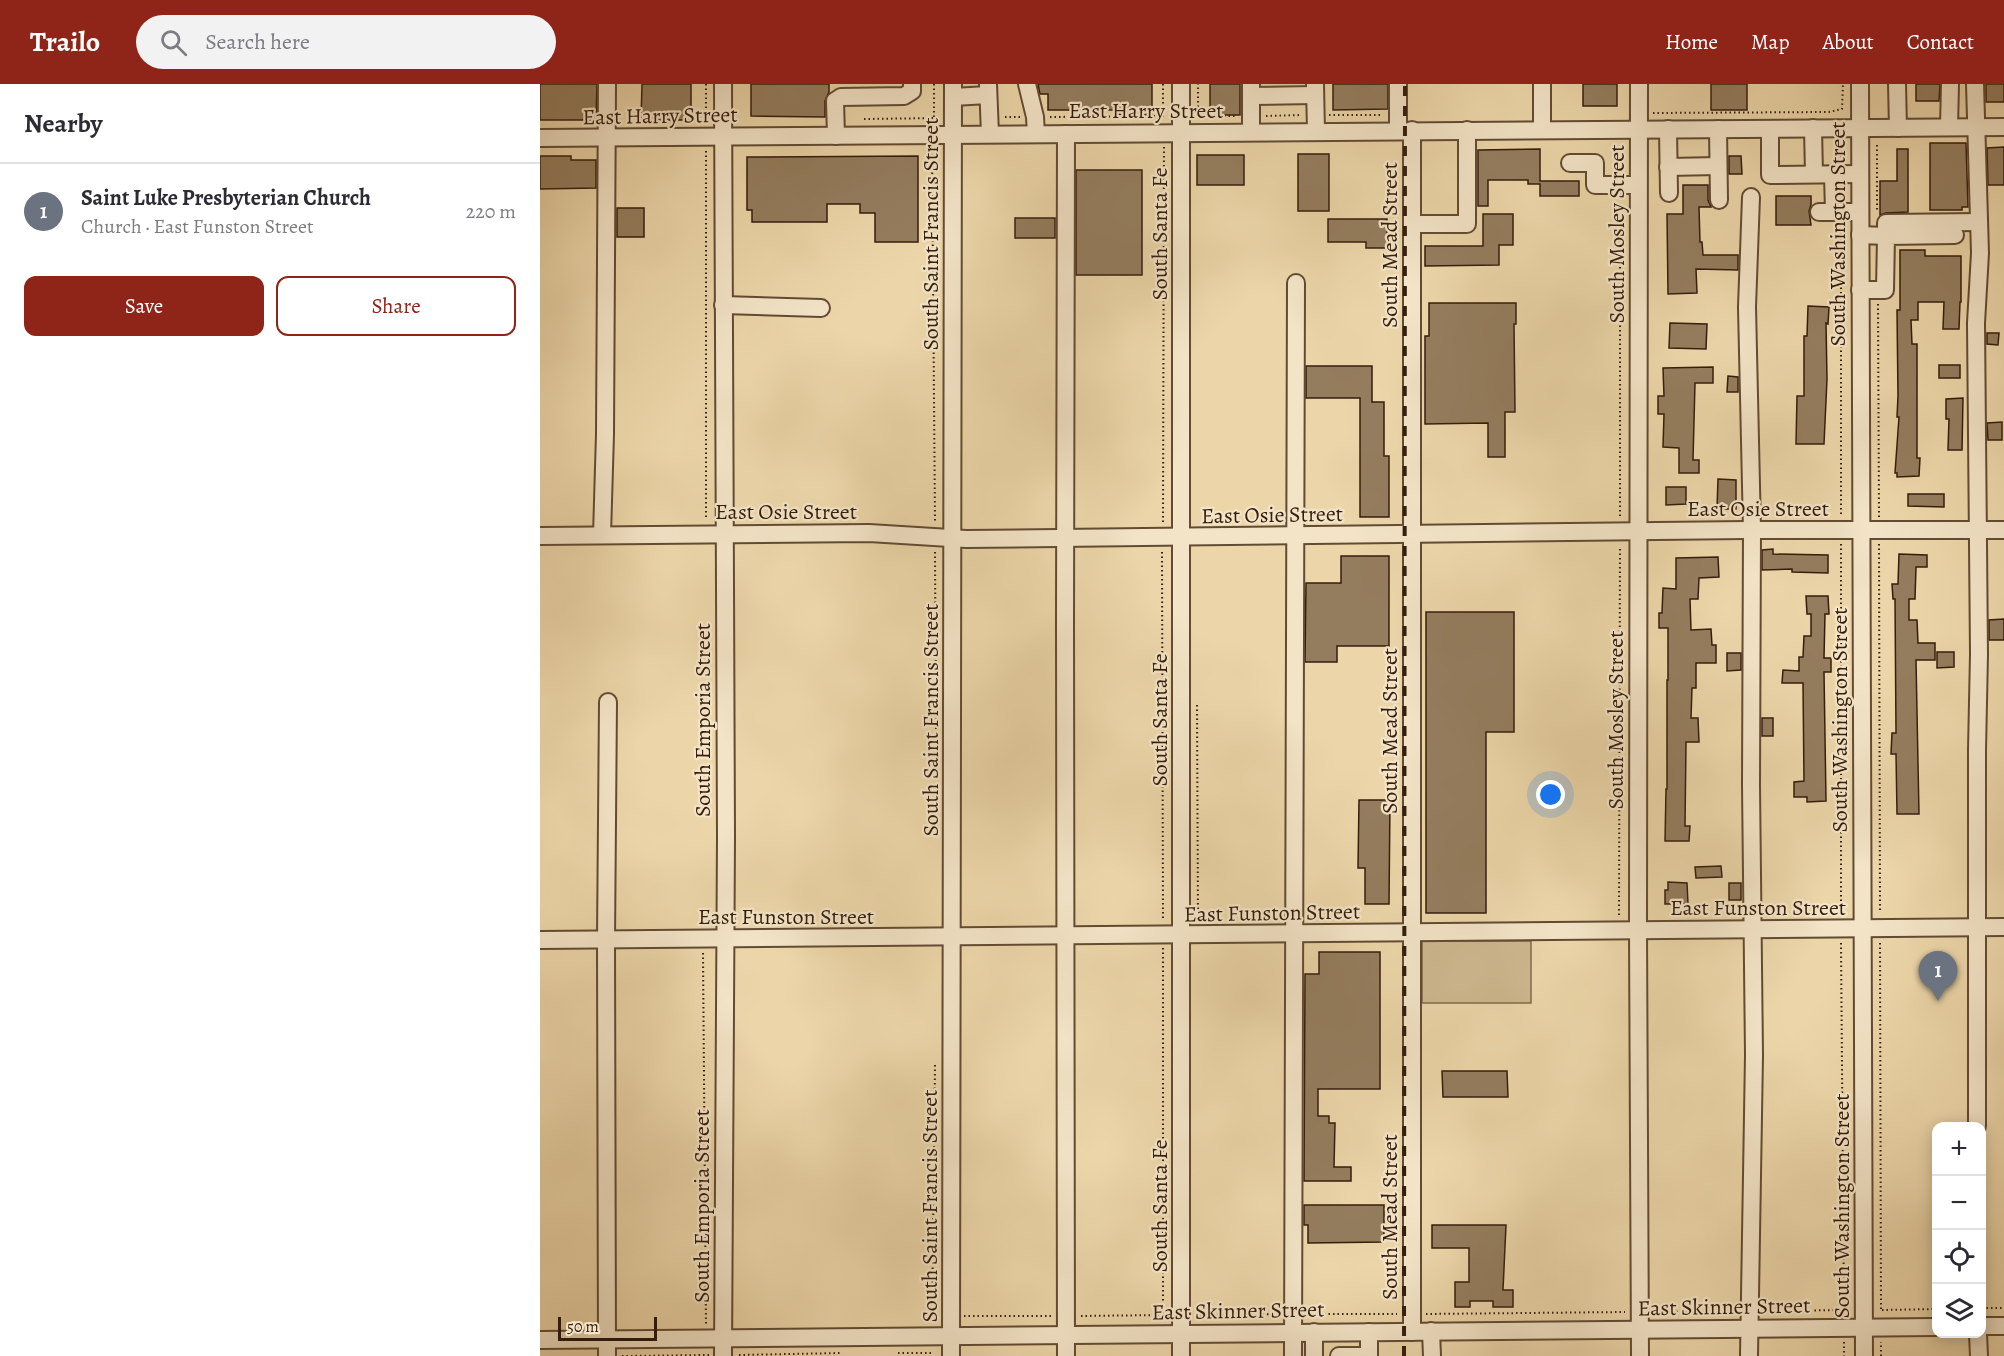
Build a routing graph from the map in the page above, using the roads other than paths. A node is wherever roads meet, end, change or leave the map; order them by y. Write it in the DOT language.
graph roads {
  1 [pos="607,84"];
  2 [pos="723,84"];
  3 [pos="912,84"];
  4 [pos="1027,84"];
  5 [pos="1181,84"];
  6 [pos="1398,84"];
  7 [pos="1542,84"];
  8 [pos="1639,84"];
  9 [pos="1860,84"];
  10 [pos="1897,84"];
  11 [pos="1950,84"];
  12 [pos="1975,84"];
  13 [pos="988,89"];
  14 [pos="1315,89"];
  15 [pos="1251,90"];
  16 [pos="952,91"];
  17 [pos="1639,122"];
  18 [pos="1316,123"];
  19 [pos="1251,124"];
  20 [pos="1402,125"];
  21 [pos="952,126"];
  22 [pos="1949,127"];
  23 [pos="1976,127"];
  24 [pos="2004,127"];
  25 [pos="836,128"];
  26 [pos="1860,128"];
  27 [pos="1898,128"];
  28 [pos="1668,129"];
  29 [pos="1718,129"];
  30 [pos="1770,129"];
  31 [pos="1467,130"];
  32 [pos="1542,130"];
  33 [pos="1181,132"];
  34 [pos="990,134"];
  35 [pos="1035,134"];
  36 [pos="1066,134"];
  37 [pos="1814,135"];
  38 [pos="723,136"];
  39 [pos="540,138"];
  40 [pos="607,138"];
  41 [pos="1570,163"];
  42 [pos="1718,166"];
  43 [pos="1668,167"];
  44 [pos="1814,174"];
  45 [pos="1837,174"];
  46 [pos="1860,174"];
  47 [pos="1638,185"];
  48 [pos="1669,193"];
  49 [pos="1750,197"];
  50 [pos="1719,200"];
  51 [pos="1860,212"];
  52 [pos="1979,222"];
  53 [pos="1412,224"];
  54 [pos="1860,235"];
  55 [pos="1955,235"];
  56 [pos="1882,236"];
  57 [pos="1296,283"];
  58 [pos="1860,290"];
  59 [pos="723,305"];
  60 [pos="820,308"];
  61 [pos="1752,530"];
  62 [pos="1860,530"];
  63 [pos="1979,530"];
  64 [pos="2004,530"];
  65 [pos="1638,532"];
  66 [pos="723,534"];
  67 [pos="602,535"];
  68 [pos="1412,535"];
  69 [pos="540,536"];
  70 [pos="1294,537"];
  71 [pos="1181,538"];
  72 [pos="953,539"];
  73 [pos="1065,539"];
  74 [pos="608,702"];
  75 [pos="2004,927"];
  76 [pos="1862,928"];
  77 [pos="1978,928"];
  78 [pos="1752,929"];
  79 [pos="1638,930"];
  80 [pos="1411,932"];
  81 [pos="1294,934"];
  82 [pos="1181,935"];
  83 [pos="1066,936"];
  84 [pos="952,938"];
  85 [pos="725,939"];
  86 [pos="540,940"];
  87 [pos="606,940"];
  88 [pos="1977,1122"];
  89 [pos="1986,1326"];
  90 [pos="2004,1326"];
  91 [pos="1864,1327"];
  92 [pos="1932,1327"];
  93 [pos="1749,1328"];
  94 [pos="1640,1329"];
  95 [pos="1431,1331"];
  96 [pos="1293,1332"];
  97 [pos="1314,1332"];
  98 [pos="1369,1332"];
  99 [pos="1412,1332"];
  100 [pos="1181,1334"];
  101 [pos="1066,1335"];
  102 [pos="951,1336"];
  103 [pos="1978,1338"];
  104 [pos="540,1340"];
  105 [pos="607,1348"];
  106 [pos="932,1348"];
  107 [pos="706,1350"];
  108 [pos="723,1350"];
  109 [pos="951,1356"];
  110 [pos="1066,1356"];
  111 [pos="1181,1356"];
  112 [pos="1293,1356"];
  113 [pos="1314,1356"];
  114 [pos="1339,1356"];
  115 [pos="1432,1356"];
  116 [pos="1640,1356"];
  117 [pos="1749,1356"];
  118 [pos="1864,1356"];
  119 [pos="1979,1356"];
  1 -- 40 [label="street"];
  2 -- 38 [label="street, South Emporia Street"];
  3 -- 25 [label="street"];
  4 -- 35 [label="street"];
  5 -- 33 [label="street, South Santa Fe"];
  6 -- 20 [label="street, South Mead Street"];
  7 -- 32 [label="street"];
  8 -- 17 [label="street, South Mosley Street"];
  9 -- 26 [label="street, South Washington Street"];
  10 -- 27 [label="street"];
  11 -- 22 [label="street"];
  12 -- 23 [label="street"];
  13 -- 16 [label="street"];
  13 -- 34 [label="street"];
  14 -- 15 [label="street"];
  14 -- 18 [label="street"];
  15 -- 19 [label="street"];
  16 -- 21 [label="street, South Saint Francis Street"];
  17 -- 28 [label="street, East Harry Street"];
  17 -- 32 [label="street, East Harry Street"];
  17 -- 47 [label="street, South Mosley Street"];
  18 -- 19 [label="street, East Harry Street"];
  18 -- 20 [label="street, East Harry Street"];
  19 -- 33 [label="street, East Harry Street"];
  20 -- 31 [label="street, East Harry Street"];
  20 -- 53 [label="street, South Mead Street"];
  21 -- 25 [label="street, East Harry Street"];
  21 -- 34 [label="street, East Harry Street"];
  21 -- 72 [label="street, South Saint Francis Street"];
  22 -- 23 [label="street, East Harry Street"];
  22 -- 27 [label="street, East Harry Street"];
  23 -- 24 [label="street, East Harry Street"];
  23 -- 52 [label="street"];
  25 -- 38 [label="street, East Harry Street"];
  26 -- 27 [label="street, East Harry Street"];
  26 -- 37 [label="street, East Harry Street"];
  26 -- 46 [label="street, South Washington Street"];
  28 -- 29 [label="street, East Harry Street"];
  28 -- 43 [label="street"];
  29 -- 30 [label="street, East Harry Street"];
  29 -- 42 [label="street"];
  30 -- 37 [label="street, East Harry Street"];
  30 -- 44 [label="street"];
  31 -- 32 [label="street, East Harry Street"];
  31 -- 53 [label="street"];
  33 -- 36 [label="street, East Harry Street"];
  33 -- 71 [label="street, South Santa Fe"];
  34 -- 35 [label="street, East Harry Street"];
  35 -- 36 [label="street, East Harry Street"];
  36 -- 73 [label="street"];
  37 -- 44 [label="street"];
  38 -- 40 [label="street, East Harry Street"];
  38 -- 59 [label="street, South Emporia Street"];
  39 -- 40 [label="street, East Harry Street"];
  40 -- 67 [label="street"];
  41 -- 47 [label="street"];
  42 -- 43 [label="street"];
  42 -- 50 [label="street"];
  43 -- 48 [label="street"];
  44 -- 45 [label="street"];
  45 -- 46 [label="street"];
  45 -- 51 [label="street"];
  46 -- 51 [label="street, South Washington Street"];
  47 -- 65 [label="street, South Mosley Street"];
  49 -- 61 [label="street"];
  51 -- 54 [label="street, South Washington Street"];
  52 -- 56 [label="street"];
  52 -- 63 [label="street"];
  53 -- 68 [label="street, South Mead Street"];
  54 -- 56 [label="street"];
  54 -- 58 [label="street, South Washington Street"];
  55 -- 56 [label="street"];
  56 -- 58 [label="street"];
  57 -- 70 [label="street"];
  58 -- 62 [label="street, South Washington Street"];
  59 -- 60 [label="street"];
  59 -- 66 [label="street, South Emporia Street"];
  61 -- 62 [label="street, East Osie Street"];
  61 -- 65 [label="street, East Osie Street"];
  61 -- 78 [label="street"];
  62 -- 63 [label="street, East Osie Street"];
  62 -- 76 [label="street, South Washington Street"];
  63 -- 64 [label="street, East Osie Street"];
  63 -- 77 [label="street"];
  65 -- 68 [label="street, East Osie Street"];
  65 -- 79 [label="street, South Mosley Street"];
  66 -- 67 [label="street, East Osie Street"];
  66 -- 72 [label="street, East Osie Street"];
  66 -- 85 [label="street, South Emporia Street"];
  67 -- 69 [label="street, East Osie Street"];
  68 -- 70 [label="street, East Osie Street"];
  68 -- 80 [label="street, South Mead Street"];
  70 -- 71 [label="street, East Osie Street"];
  70 -- 81 [label="street"];
  71 -- 73 [label="street, East Osie Street"];
  71 -- 82 [label="street, South Santa Fe"];
  72 -- 73 [label="street, East Osie Street"];
  72 -- 84 [label="street, South Saint Francis Street"];
  73 -- 83 [label="street"];
  74 -- 87 [label="street"];
  75 -- 77 [label="street, East Funston Street"];
  76 -- 77 [label="street, East Funston Street"];
  76 -- 78 [label="street, East Funston Street"];
  76 -- 91 [label="street, South Washington Street"];
  77 -- 88 [label="street"];
  78 -- 79 [label="street, East Funston Street"];
  78 -- 93 [label="street"];
  79 -- 80 [label="street, East Funston Street"];
  79 -- 94 [label="street, South Mosley Street"];
  80 -- 81 [label="street, East Funston Street"];
  80 -- 99 [label="street, South Mead Street"];
  81 -- 82 [label="street, East Funston Street"];
  81 -- 96 [label="street"];
  82 -- 83 [label="street, East Funston Street"];
  82 -- 100 [label="street, South Santa Fe"];
  83 -- 84 [label="street, East Funston Street"];
  83 -- 101 [label="street"];
  84 -- 85 [label="street, East Funston Street"];
  84 -- 102 [label="street, South Saint Francis Street"];
  85 -- 87 [label="street, East Funston Street"];
  85 -- 108 [label="street, South Emporia Street"];
  86 -- 87 [label="street, East Funston Street"];
  87 -- 105 [label="street"];
  89 -- 90 [label="street"];
  91 -- 92 [label="street, East Skinner Street"];
  91 -- 93 [label="street, East Skinner Street"];
  91 -- 118 [label="street, South Washington Street"];
  93 -- 94 [label="street, East Skinner Street"];
  93 -- 117 [label="street"];
  94 -- 95 [label="street, East Skinner Street"];
  94 -- 116 [label="street, South Mosley Street"];
  95 -- 99 [label="street, East Skinner Street"];
  95 -- 115 [label="street"];
  96 -- 97 [label="street, East Skinner Street"];
  96 -- 100 [label="street, East Skinner Street"];
  96 -- 112 [label="street"];
  97 -- 98 [label="street, East Skinner Street"];
  97 -- 113 [label="street"];
  98 -- 99 [label="street, East Skinner Street"];
  98 -- 114 [label="street"];
  100 -- 101 [label="street, East Skinner Street"];
  100 -- 111 [label="street, South Santa Fe"];
  101 -- 102 [label="street, East Skinner Street"];
  101 -- 110 [label="street"];
  102 -- 106 [label="street, East Skinner Street"];
  102 -- 109 [label="street, South Saint Francis Street"];
  103 -- 119 [label="street"];
  104 -- 105 [label="street, East Skinner Street"];
  105 -- 107 [label="street, East Skinner Street"];
  106 -- 108 [label="street, East Skinner Street"];
  107 -- 108 [label="street, East Skinner Street"];
}
